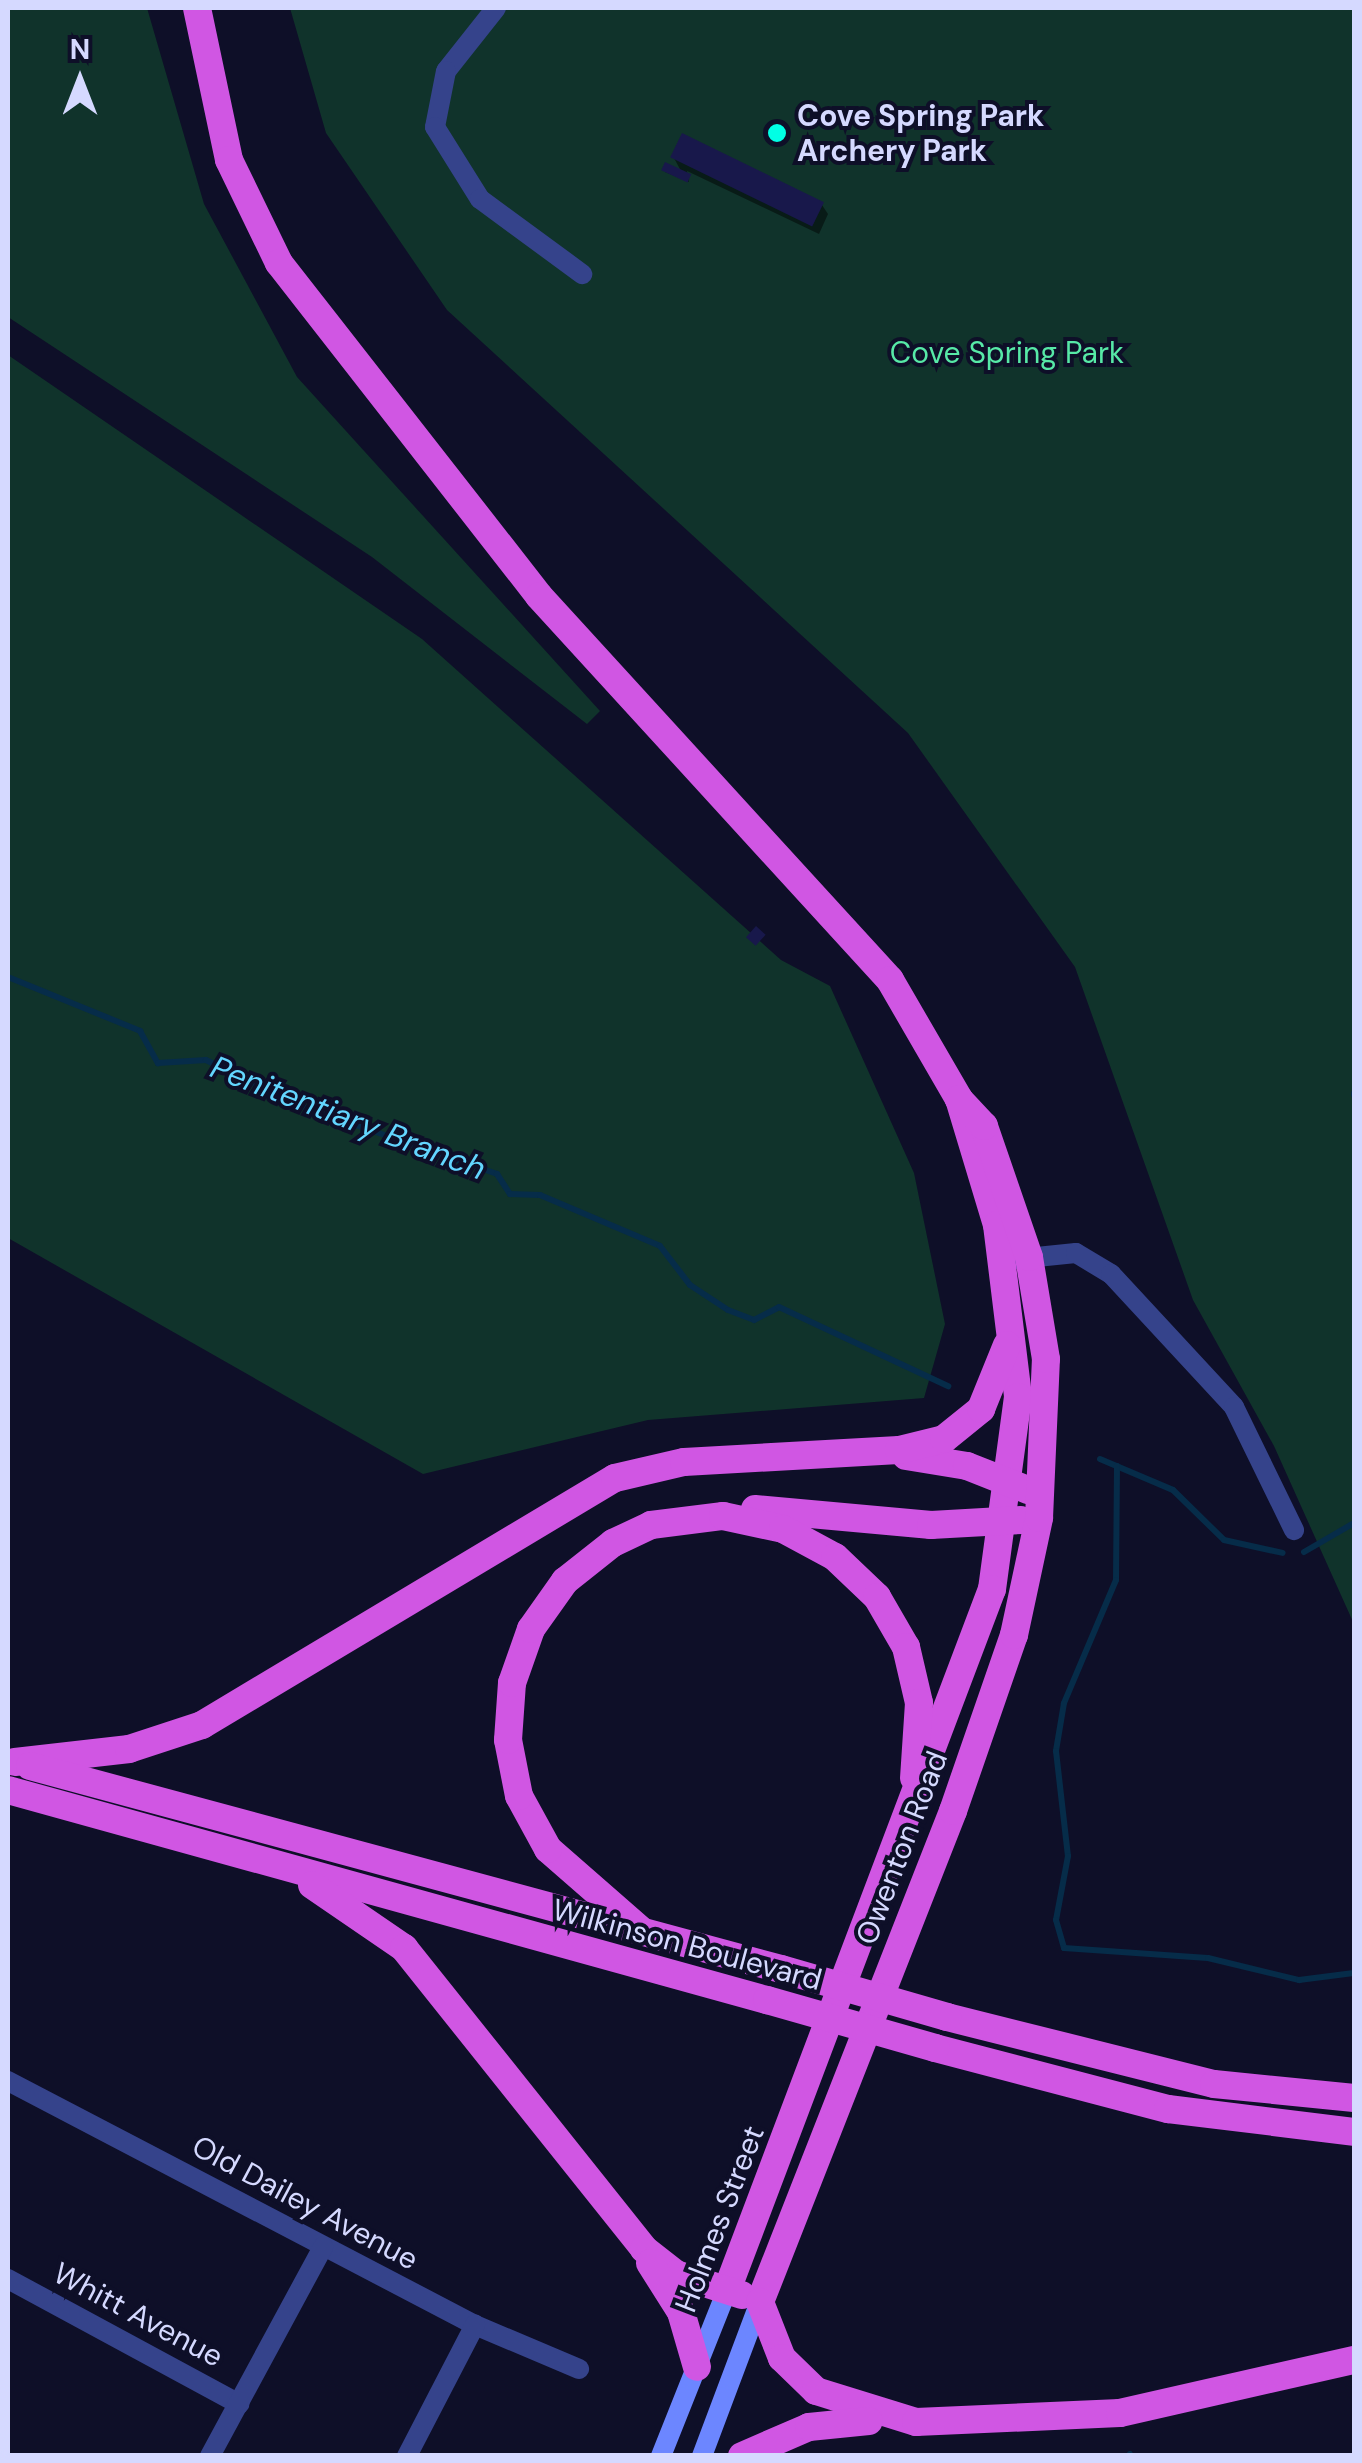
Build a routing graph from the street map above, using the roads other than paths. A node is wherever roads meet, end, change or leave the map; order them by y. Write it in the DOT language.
graph roads {
  1 [pos="196,8"];
  2 [pos="496,8"];
  3 [pos="582,274"];
  4 [pos="1017,1259"];
  5 [pos="1012,1314"];
  6 [pos="869,1453"];
  7 [pos="1012,1484"];
  8 [pos="1041,1508"];
  9 [pos="1008,1522"];
  10 [pos="651,1526"];
  11 [pos="1294,1530"];
  12 [pos="11,1761"];
  13 [pos="8,1790"];
  14 [pos="909,1817"];
  15 [pos="286,1868"];
  16 [pos="643,1932"];
  17 [pos="8,2081"];
  18 [pos="1354,2098"];
  19 [pos="1354,2132"];
  20 [pos="626,2229"];
  21 [pos="323,2247"];
  22 [pos="8,2279"];
  23 [pos="727,2290"];
  24 [pos="760,2302"];
  25 [pos="475,2325"];
  26 [pos="1354,2360"];
  27 [pos="698,2367"];
  28 [pos="579,2370"];
  29 [pos="239,2404"];
  30 [pos="916,2422"];
  31 [pos="210,2456"];
  32 [pos="407,2456"];
  33 [pos="661,2456"];
  34 [pos="702,2456"];
  35 [pos="742,2456"];
  1 -- 4 [label="highway"];
  2 -- 3 [label="street"];
  4 -- 5 [label="highway"];
  4 -- 8 [label="highway, Owenton Road"];
  4 -- 11 [label="street"];
  5 -- 6 [label="highway"];
  5 -- 7 [label="highway, Holmes Street"];
  6 -- 7 [label="highway"];
  6 -- 12 [label="highway"];
  7 -- 8 [label="highway"];
  7 -- 9 [label="highway, Holmes Street"];
  8 -- 9 [label="highway"];
  8 -- 24 [label="highway, Owenton Road"];
  9 -- 10 [label="highway"];
  9 -- 14 [label="highway, Holmes Street"];
  10 -- 14 [label="highway"];
  10 -- 16 [label="highway"];
  12 -- 16 [label="highway, Wilkinson Boulevard"];
  13 -- 15 [label="highway, Wilkinson Boulevard"];
  14 -- 23 [label="highway, Holmes Street"];
  15 -- 19 [label="highway, Wilkinson Boulevard, bridge"];
  15 -- 20 [label="highway"];
  16 -- 18 [label="highway, Wilkinson Boulevard, bridge"];
  17 -- 21 [label="street, Old Dailey Avenue"];
  20 -- 23 [label="highway"];
  20 -- 27 [label="highway"];
  21 -- 25 [label="street, Old Dailey Avenue"];
  21 -- 29 [label="street"];
  22 -- 29 [label="street, Whitt Avenue"];
  23 -- 24 [label="highway"];
  23 -- 27 [label="main road, Holmes Street"];
  24 -- 30 [label="highway"];
  24 -- 34 [label="main road"];
  25 -- 28 [label="street, Old Dailey Avenue"];
  25 -- 32 [label="street"];
  26 -- 30 [label="highway"];
  27 -- 33 [label="main road, Holmes Street"];
  29 -- 31 [label="street"];
  30 -- 35 [label="highway"];
}
